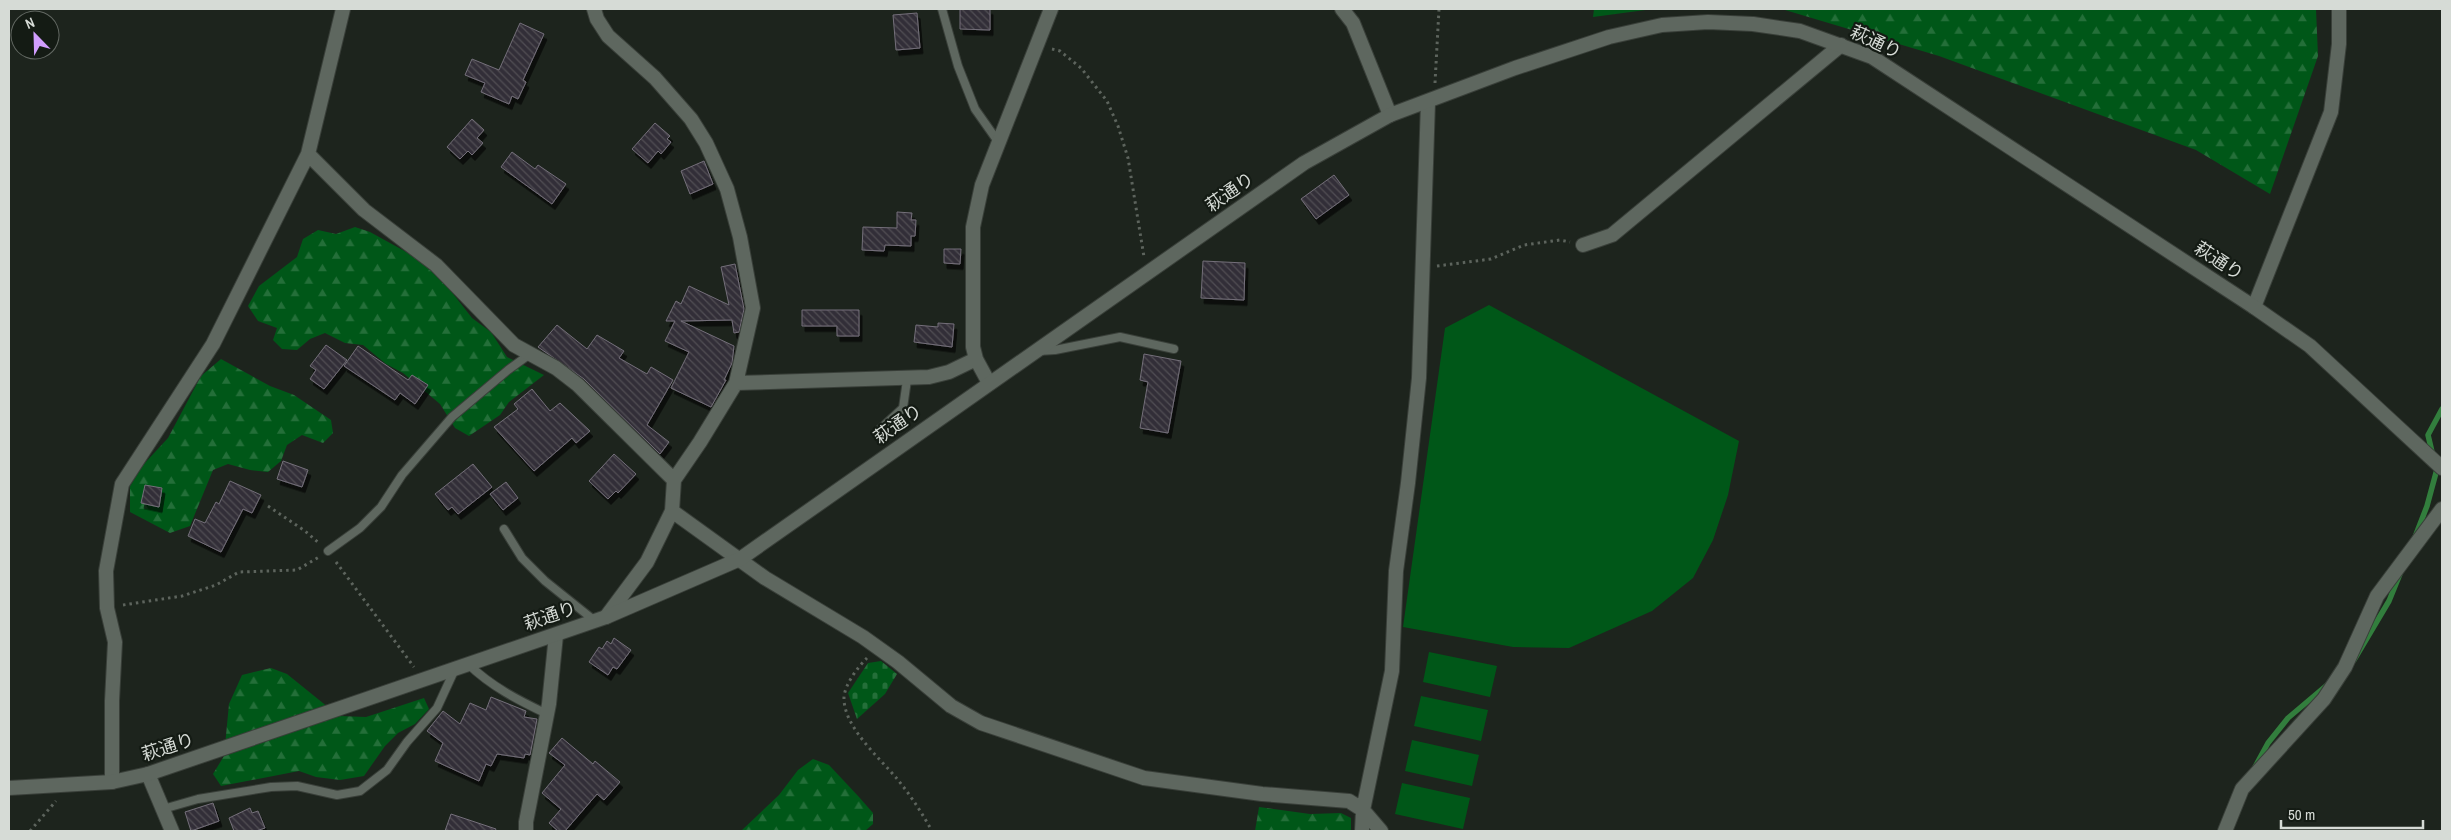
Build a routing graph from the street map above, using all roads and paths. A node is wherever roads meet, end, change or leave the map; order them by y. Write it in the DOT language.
graph roads {
  1 [pos="343,9"];
  2 [pos="594,9"];
  3 [pos="942,9"];
  4 [pos="1051,9"];
  5 [pos="1342,9"];
  6 [pos="1439,9"];
  7 [pos="2339,9"];
  8 [pos="1036,45"];
  9 [pos="1841,45"];
  10 [pos="1431,100"];
  11 [pos="1390,115"];
  12 [pos="998,143"];
  13 [pos="308,154"];
  14 [pos="1583,245"];
  15 [pos="1422,264"];
  16 [pos="1147,273"];
  17 [pos="2254,307"];
  18 [pos="1174,349"];
  19 [pos="1036,351"];
  20 [pos="530,354"];
  21 [pos="976,359"];
  22 [pos="907,380"];
  23 [pos="736,383"];
  24 [pos="989,383"];
  25 [pos="878,431"];
  26 [pos="2442,468"];
  27 [pos="674,480"];
  28 [pos="268,506"];
  29 [pos="2442,508"];
  30 [pos="672,511"];
  31 [pos="504,529"];
  32 [pos="328,551"];
  33 [pos="740,559"];
  34 [pos="108,608"];
  35 [pos="601,619"];
  36 [pos="556,635"];
  37 [pos="876,648"];
  38 [pos="462,667"];
  39 [pos="423,680"];
  40 [pos="547,714"];
  41 [pos="148,774"];
  42 [pos="112,782"];
  43 [pos="68,786"];
  44 [pos="9,788"];
  45 [pos="163,809"];
  46 [pos="1363,810"];
  47 [pos="30,831"];
  48 [pos="172,831"];
  49 [pos="526,831"];
  50 [pos="932,831"];
  51 [pos="1362,831"];
  52 [pos="1381,831"];
  53 [pos="2225,831"];
  1 -- 13 [label="street"];
  2 -- 23 [label="street"];
  3 -- 12 [label="lane"];
  4 -- 8 [label="street"];
  5 -- 11 [label="street"];
  6 -- 10 [label="path"];
  7 -- 17 [label="street"];
  8 -- 12 [label="street"];
  8 -- 16 [label="path"];
  9 -- 10 [label="street, 萩通り"];
  9 -- 14 [label="street"];
  9 -- 17 [label="street, 萩通り"];
  10 -- 11 [label="street, 萩通り"];
  10 -- 15 [label="street"];
  11 -- 16 [label="street, 萩通り"];
  12 -- 21 [label="street"];
  13 -- 20 [label="street"];
  13 -- 34 [label="street"];
  14 -- 15 [label="path"];
  15 -- 46 [label="street"];
  16 -- 19 [label="street, 萩通り"];
  17 -- 26 [label="street, 萩通り"];
  18 -- 19 [label="lane"];
  19 -- 24 [label="street, 萩通り"];
  20 -- 27 [label="street"];
  20 -- 32 [label="lane"];
  21 -- 22 [label="street"];
  21 -- 24 [label="street"];
  22 -- 23 [label="street"];
  22 -- 25 [label="lane"];
  23 -- 27 [label="street"];
  24 -- 33 [label="street, 萩通り"];
  27 -- 30 [label="street"];
  28 -- 32 [label="path"];
  29 -- 53 [label="street"];
  30 -- 33 [label="street"];
  30 -- 35 [label="street"];
  31 -- 35 [label="lane"];
  32 -- 34 [label="path"];
  32 -- 39 [label="path"];
  33 -- 35 [label="street, 萩通り"];
  33 -- 37 [label="street"];
  34 -- 42 [label="street"];
  35 -- 36 [label="street, 萩通り"];
  36 -- 38 [label="street, 萩通り"];
  36 -- 40 [label="street"];
  37 -- 46 [label="street"];
  37 -- 50 [label="path"];
  38 -- 39 [label="street, 萩通り"];
  38 -- 40 [label="lane"];
  38 -- 45 [label="lane"];
  39 -- 41 [label="street, 萩通り"];
  40 -- 49 [label="street"];
  41 -- 42 [label="street, 萩通り"];
  41 -- 45 [label="street"];
  42 -- 43 [label="street, 萩通り"];
  43 -- 44 [label="street, 萩通り"];
  43 -- 47 [label="path"];
  45 -- 48 [label="street"];
  46 -- 51 [label="street"];
  46 -- 52 [label="street"];
}
